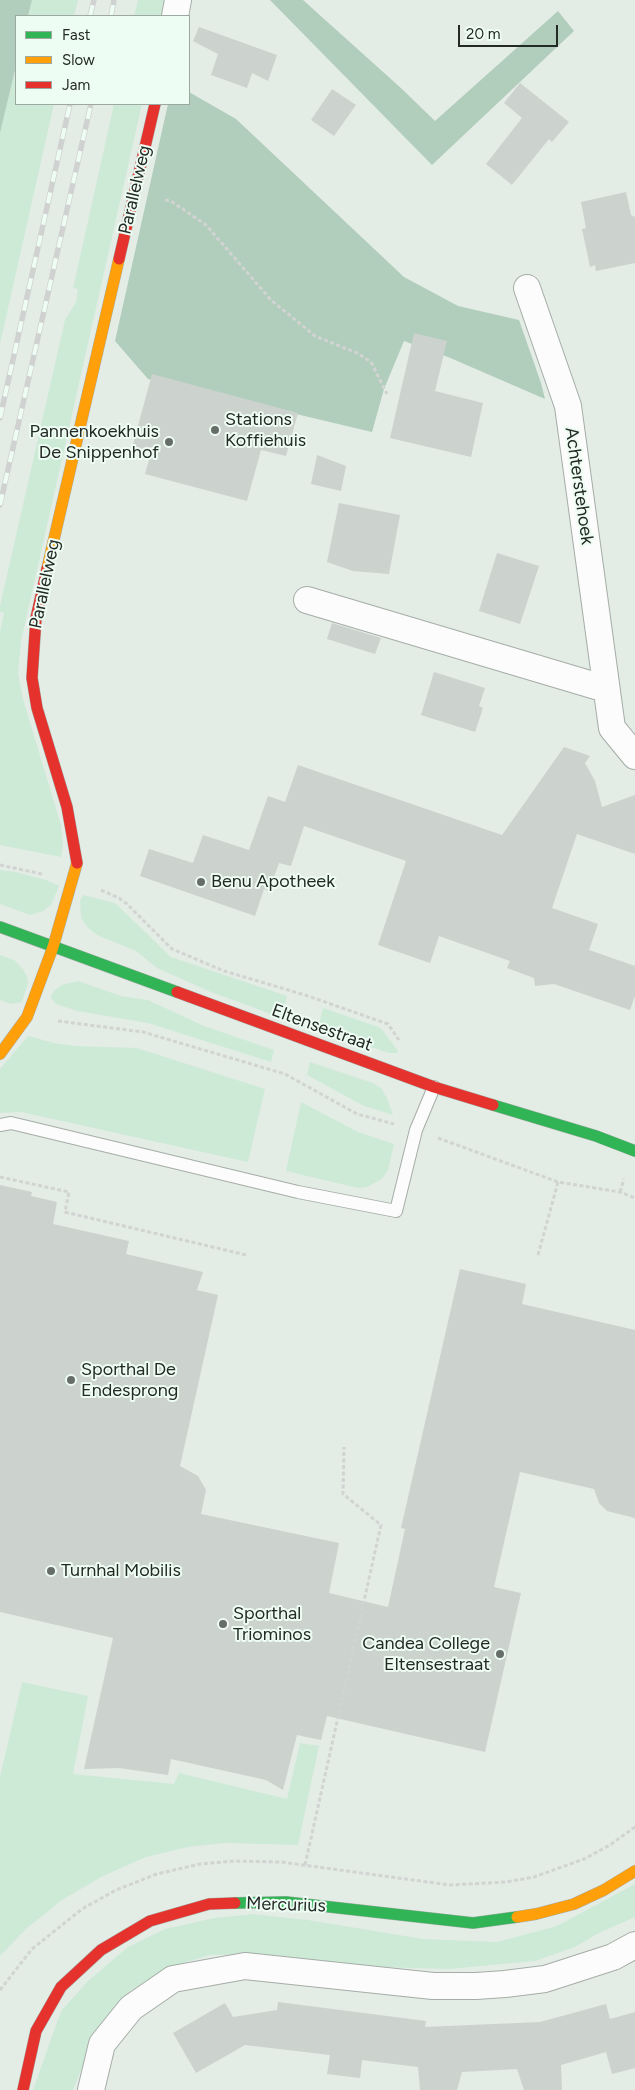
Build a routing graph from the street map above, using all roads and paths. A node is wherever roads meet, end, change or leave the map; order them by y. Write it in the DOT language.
graph roads {
  1 [pos="178,0"];
  2 [pos="175,15"];
  3 [pos="155,105"];
  4 [pos="135,191"];
  5 [pos="526,288"];
  6 [pos="387,394"];
  7 [pos="307,600"];
  8 [pos="606,689"];
  9 [pos="635,756"];
  10 [pos="0,865"];
  11 [pos="73,881"];
  12 [pos="0,928"];
  13 [pos="53,948"];
  14 [pos="27,1017"];
  15 [pos="0,1054"];
  16 [pos="417,1081"];
  17 [pos="434,1087"];
  18 [pos="0,1125"];
  19 [pos="416,1130"];
  20 [pos="634,1148"];
  21 [pos="0,1177"];
  22 [pos="558,1182"];
  23 [pos="635,1198"];
  24 [pos="246,1255"];
  25 [pos="538,1255"];
  26 [pos="344,1448"];
  27 [pos="305,1865"];
  28 [pos="635,1871"];
  29 [pos="635,1945"];
  30 [pos="22,2090"];
  31 [pos="91,2090"];
  1 -- 2 [label="street"];
  3 -- 4 [label="street, Parallelweg"];
  4 -- 6 [label="path"];
  4 -- 11 [label="street, Parallelweg"];
  5 -- 8 [label="street, Achterstehoek"];
  7 -- 8 [label="street"];
  8 -- 9 [label="street, Achterstehoek"];
  10 -- 11 [label="path"];
  11 -- 13 [label="street, Parallelweg"];
  11 -- 16 [label="path"];
  12 -- 13 [label="street, Eltensestraat"];
  13 -- 14 [label="street, Parallelweg"];
  13 -- 16 [label="street, Eltensestraat"];
  14 -- 15 [label="street, Parallelweg"];
  14 -- 19 [label="path"];
  16 -- 17 [label="street, Eltensestraat"];
  17 -- 19 [label="lane"];
  17 -- 20 [label="street, Eltensestraat"];
  18 -- 19 [label="lane"];
  19 -- 22 [label="path"];
  21 -- 24 [label="path"];
  22 -- 23 [label="path"];
  22 -- 25 [label="path"];
  26 -- 27 [label="path"];
  28 -- 30 [label="street, Mercurius"];
  29 -- 31 [label="street"];
}
